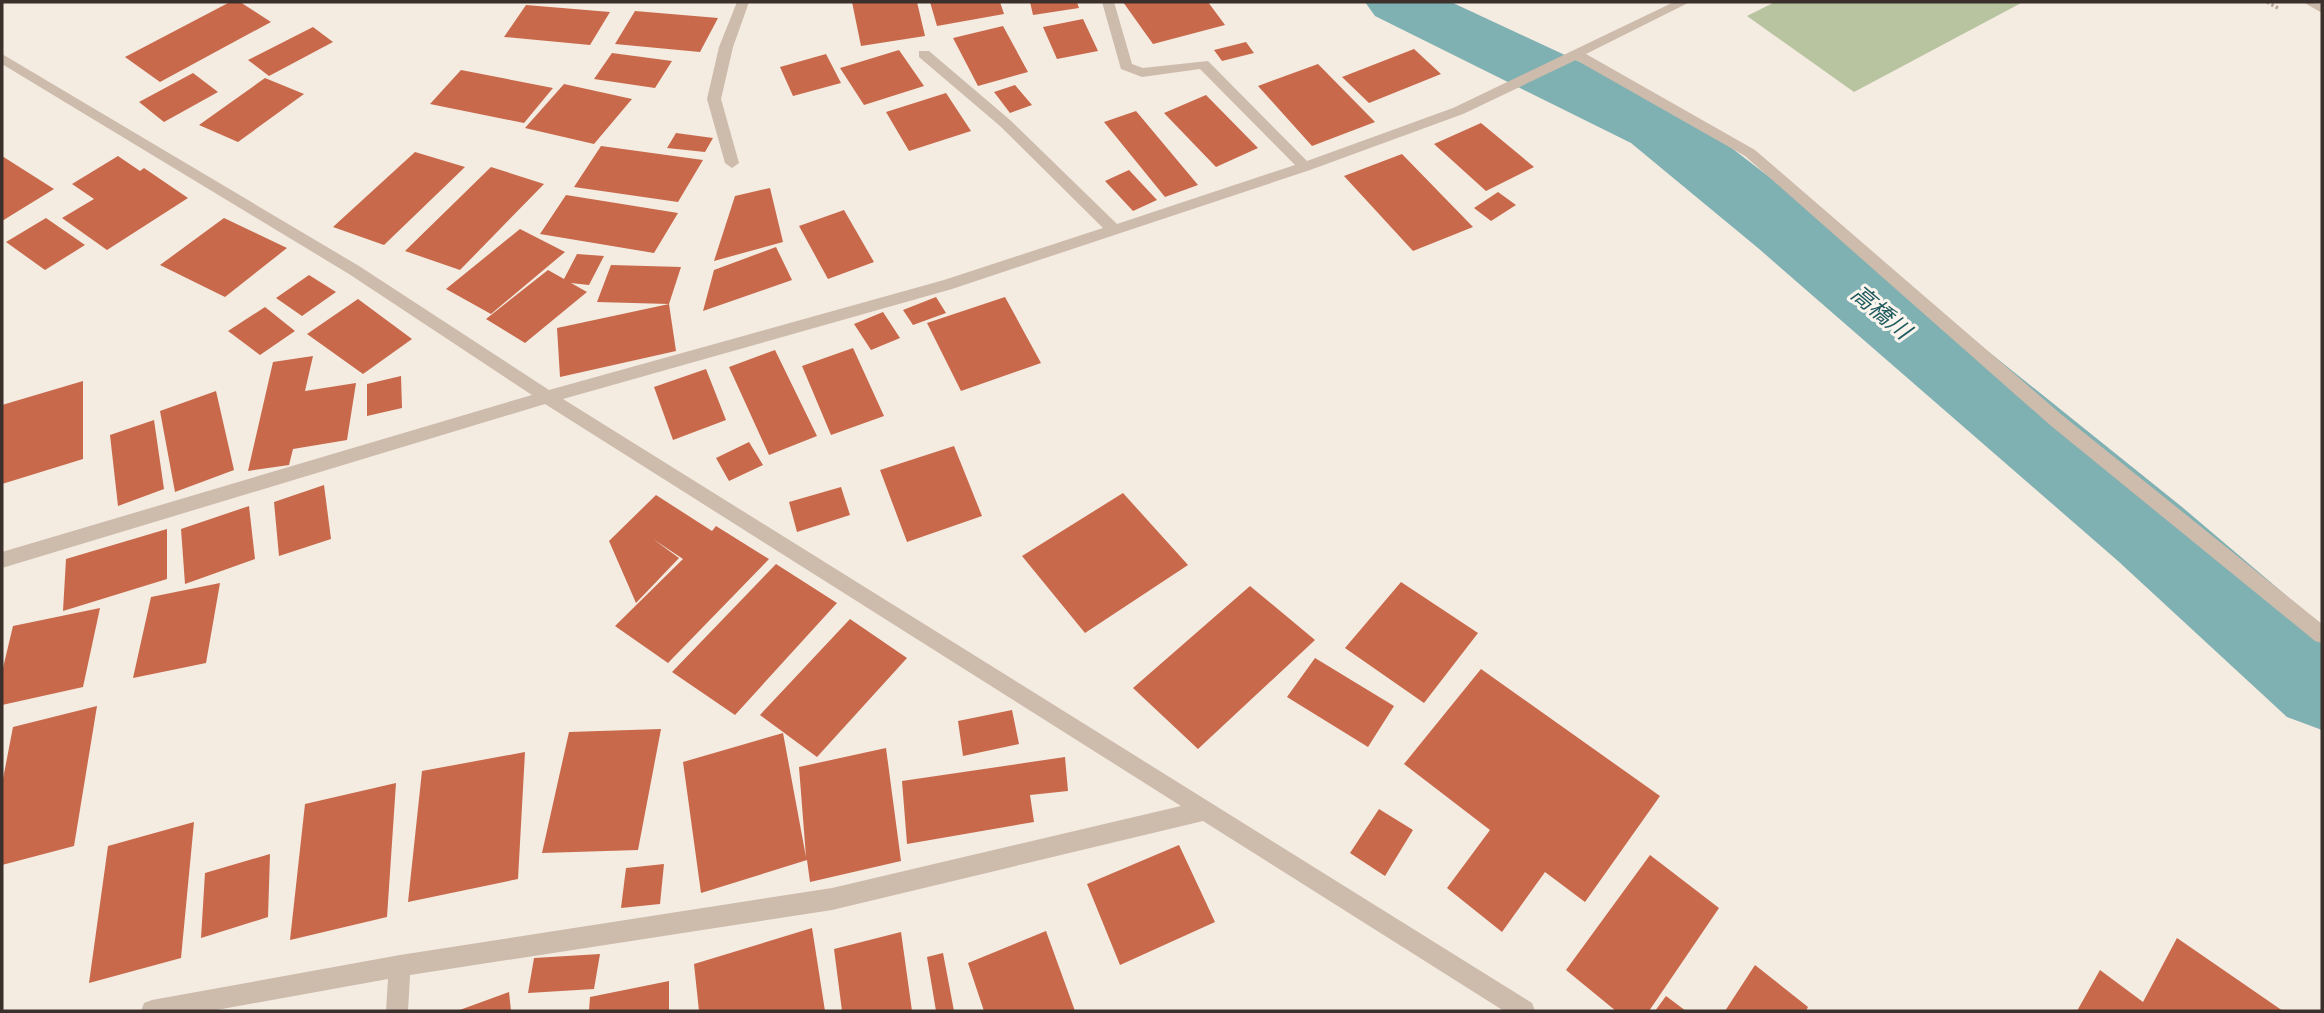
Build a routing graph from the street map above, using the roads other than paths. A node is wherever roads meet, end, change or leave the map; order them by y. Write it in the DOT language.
graph roads {
  1 [pos="743,2"];
  2 [pos="1108,2"];
  3 [pos="1684,2"];
  4 [pos="2309,2"];
  5 [pos="2322,9"];
  6 [pos="924,54"];
  7 [pos="1576,54"];
  8 [pos="2,58"];
  9 [pos="732,163"];
  10 [pos="1305,167"];
  11 [pos="1114,230"];
  12 [pos="547,397"];
  13 [pos="2,560"];
  14 [pos="2322,635"];
  15 [pos="1207,810"];
  16 [pos="400,966"];
  17 [pos="152,1011"];
  18 [pos="397,1011"];
  19 [pos="1524,1011"];
  1 -- 9 [label="street"];
  2 -- 10 [label="street"];
  3 -- 7 [label="street"];
  4 -- 5 [label="street"];
  6 -- 11 [label="street"];
  7 -- 10 [label="street"];
  7 -- 14 [label="street"];
  8 -- 12 [label="street"];
  10 -- 11 [label="street"];
  11 -- 12 [label="street"];
  12 -- 13 [label="street"];
  12 -- 15 [label="street"];
  15 -- 16 [label="street"];
  15 -- 19 [label="street"];
  16 -- 17 [label="street"];
  16 -- 18 [label="street"];
}
